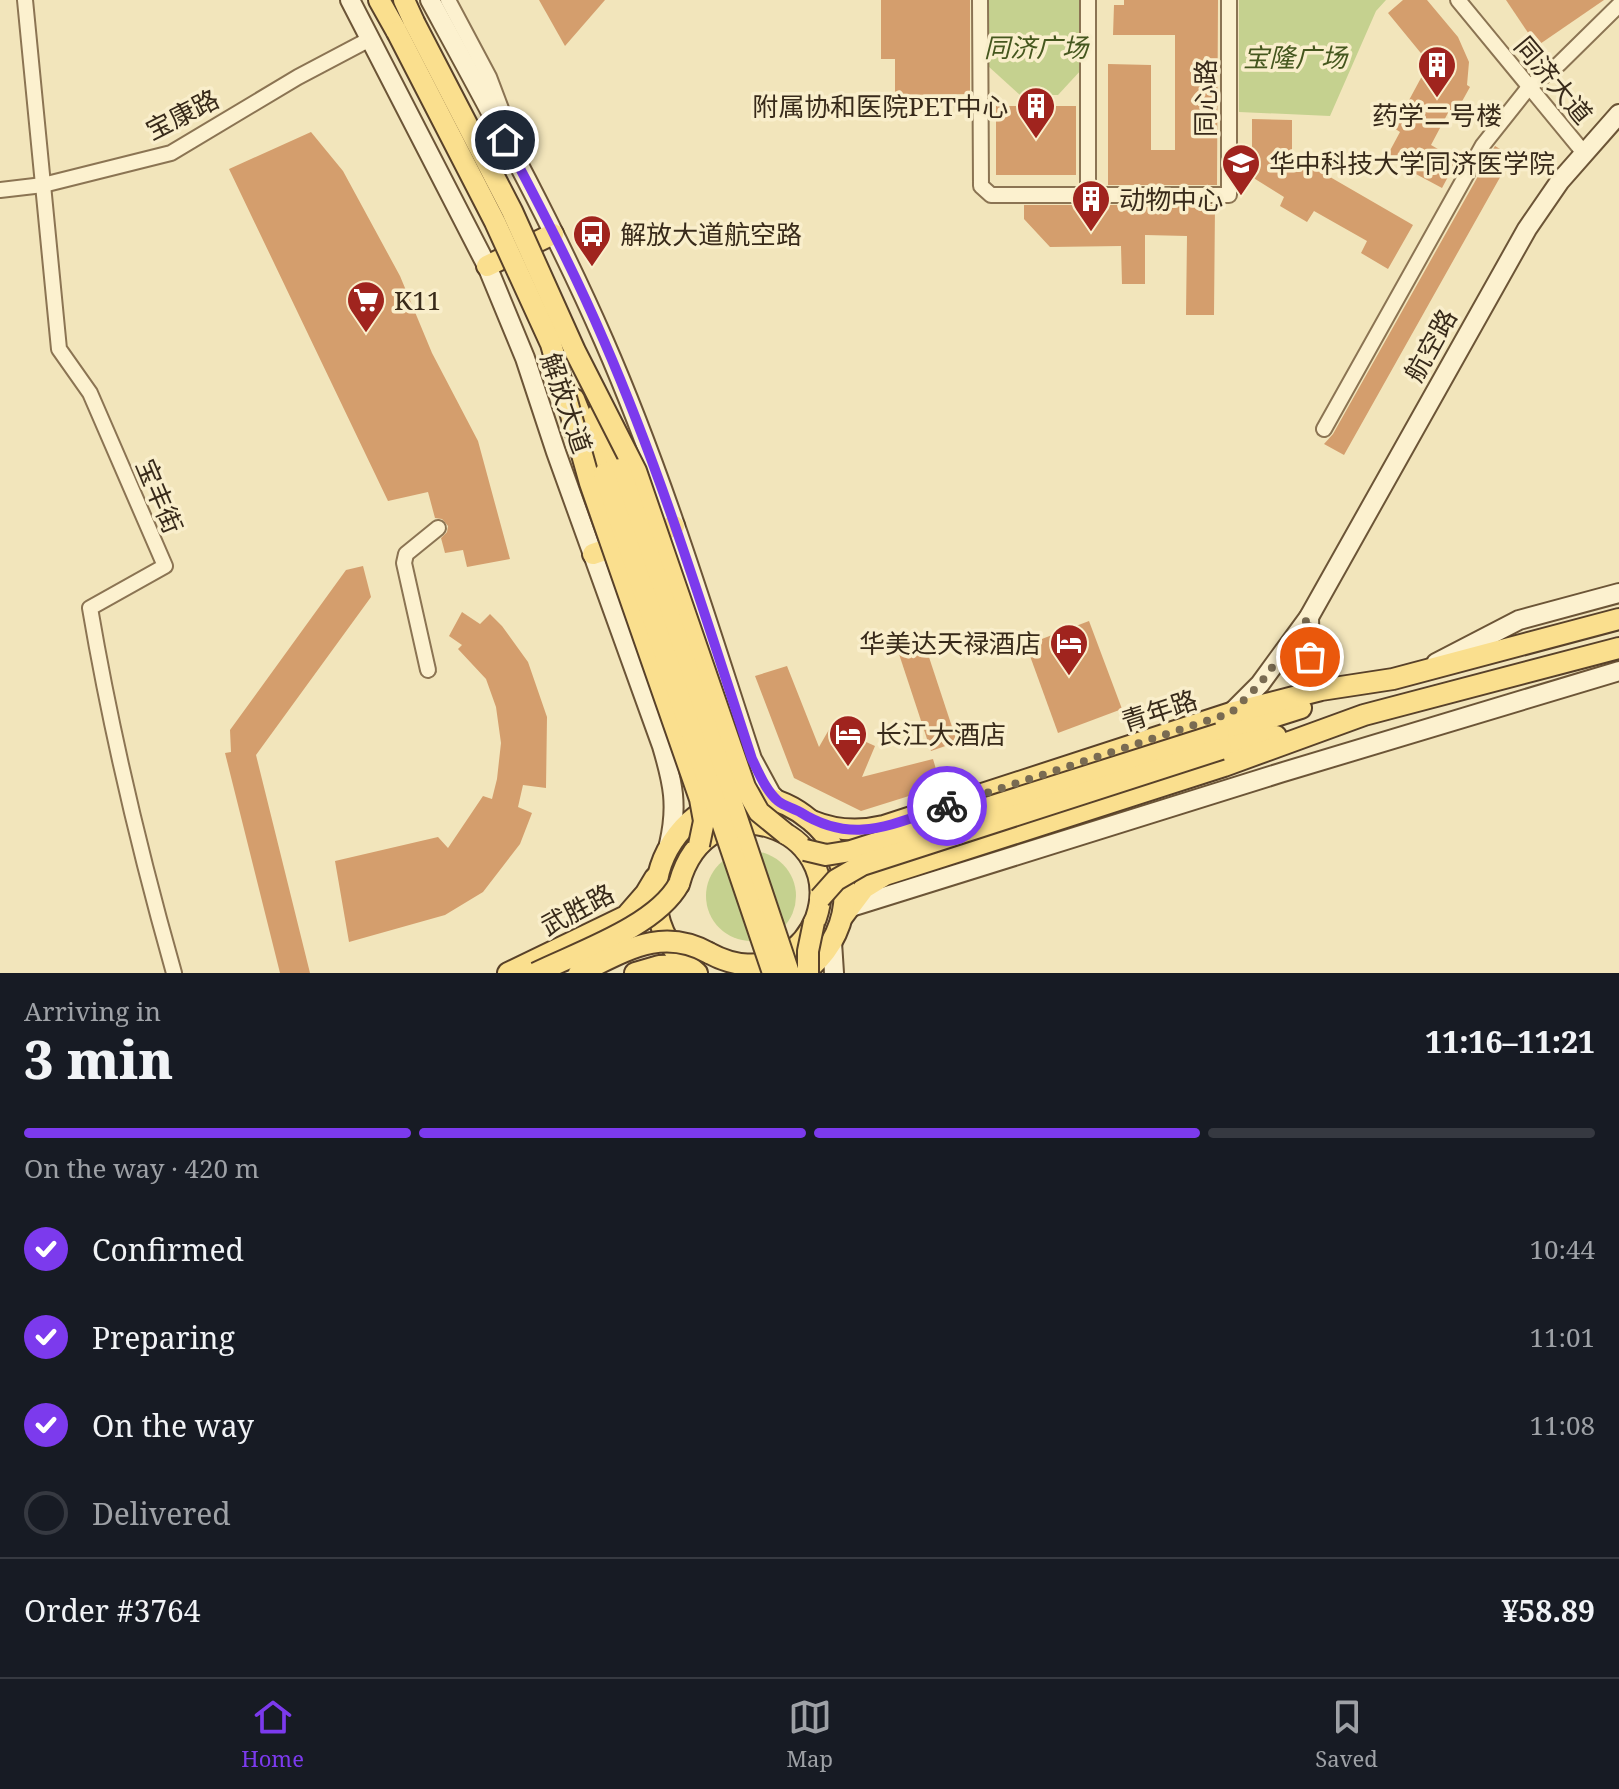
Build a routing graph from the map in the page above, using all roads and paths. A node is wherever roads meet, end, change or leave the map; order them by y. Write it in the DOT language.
graph roads {
  1 [pos="25,0"];
  2 [pos="350,0"];
  3 [pos="379,0"];
  4 [pos="404,0"];
  5 [pos="430,0"];
  6 [pos="448,0"];
  7 [pos="980,0"];
  8 [pos="1088,0"];
  9 [pos="1229,0"];
  10 [pos="1458,0"];
  11 [pos="1619,5"];
  12 [pos="405,27"];
  13 [pos="370,39"];
  14 [pos="1529,87"];
  15 [pos="1618,118"];
  16 [pos="1584,153"];
  17 [pos="43,185"];
  18 [pos="531,188"];
  19 [pos="0,190"];
  20 [pos="1088,195"];
  21 [pos="553,234"];
  22 [pos="487,266"];
  23 [pos="551,344"];
  24 [pos="575,351"];
  25 [pos="1324,429"];
  26 [pos="674,526"];
  27 [pos="438,528"];
  28 [pos="593,554"];
  29 [pos="1619,593"];
  30 [pos="1309,617"];
  31 [pos="1619,619"];
  32 [pos="1619,648"];
  33 [pos="1619,661"];
  34 [pos="1547,666"];
  35 [pos="428,670"];
  36 [pos="1619,671"];
  37 [pos="1415,673"];
  38 [pos="1393,679"];
  39 [pos="1321,690"];
  40 [pos="1231,713"];
  41 [pos="1364,715"];
  42 [pos="1220,742"];
  43 [pos="780,803"];
  44 [pos="812,821"];
  45 [pos="786,834"];
  46 [pos="669,844"];
  47 [pos="699,845"];
  48 [pos="805,850"];
  49 [pos="657,874"];
  50 [pos="820,898"];
  51 [pos="845,912"];
  52 [pos="814,922"];
  53 [pos="832,942"];
  54 [pos="738,968"];
  55 [pos="692,969"];
  56 [pos="174,973"];
  57 [pos="508,973"];
  58 [pos="536,973"];
  59 [pos="579,973"];
  60 [pos="635,973"];
  61 [pos="773,973"];
  62 [pos="789,973"];
  63 [pos="806,973"];
  64 [pos="834,973"];
  1 -- 17 [label="street, 宝丰街"];
  2 -- 13 [label="main road, 解放大道"];
  3 -- 12 [label="main road"];
  4 -- 12 [label="main road"];
  5 -- 18 [label="main road, 解放大道"];
  6 -- 18 [label="street"];
  7 -- 20 [label="street"];
  8 -- 20 [label="street"];
  9 -- 20 [label="street, 同心路"];
  10 -- 14 [label="street, 同济大道"];
  11 -- 14 [label="street"];
  12 -- 23 [label="main road, bridge"];
  12 -- 24 [label="main road, bridge"];
  13 -- 17 [label="street, 宝康路"];
  13 -- 22 [label="main road, 解放大道"];
  14 -- 16 [label="street, 同济大道"];
  14 -- 25 [label="street"];
  15 -- 16 [label="main road, 航空路"];
  16 -- 30 [label="main road, 航空路"];
  17 -- 19 [label="street, 宝康路"];
  17 -- 56 [label="street, 宝丰街"];
  18 -- 21 [label="main road, 解放大道"];
  21 -- 22 [label="main road"];
  21 -- 26 [label="main road, 解放大道"];
  22 -- 28 [label="main road, 解放大道"];
  23 -- 47 [label="main road, bridge"];
  23 -- 61 [label="main road, bridge"];
  24 -- 45 [label="main road, bridge"];
  24 -- 62 [label="main road, bridge"];
  26 -- 28 [label="main road"];
  26 -- 43 [label="main road, 解放大道"];
  27 -- 35 [label="street"];
  28 -- 46 [label="main road, 解放大道"];
  29 -- 37 [label="main road"];
  30 -- 39 [label="main road"];
  30 -- 40 [label="main road, 航空路"];
  31 -- 37 [label="main road, 青年路"];
  32 -- 34 [label="main road"];
  33 -- 34 [label="main road"];
  34 -- 41 [label="main road"];
  36 -- 51 [label="main road"];
  37 -- 38 [label="main road, 青年路"];
  38 -- 39 [label="main road, 青年路"];
  38 -- 42 [label="main road"];
  39 -- 40 [label="main road, 青年路"];
  40 -- 44 [label="main road, 青年路"];
  41 -- 42 [label="main road"];
  41 -- 51 [label="main road"];
  42 -- 48 [label="main road, bridge"];
  42 -- 50 [label="main road, bridge"];
  43 -- 44 [label="main road"];
  43 -- 46 [label="main road"];
  44 -- 51 [label="main road"];
  45 -- 47 [label="main road, bridge"];
  45 -- 48 [label="main road"];
  46 -- 49 [label="main road"];
  47 -- 58 [label="main road, bridge"];
  48 -- 50 [label="main road"];
  49 -- 55 [label="main road"];
  49 -- 57 [label="main road, 武胜路"];
  50 -- 52 [label="main road"];
  51 -- 53 [label="main road"];
  52 -- 54 [label="main road, bridge"];
  52 -- 63 [label="main road, bridge"];
  53 -- 63 [label="main road"];
  53 -- 64 [label="main road"];
  54 -- 59 [label="main road, bridge"];
  55 -- 60 [label="main road"];
}
